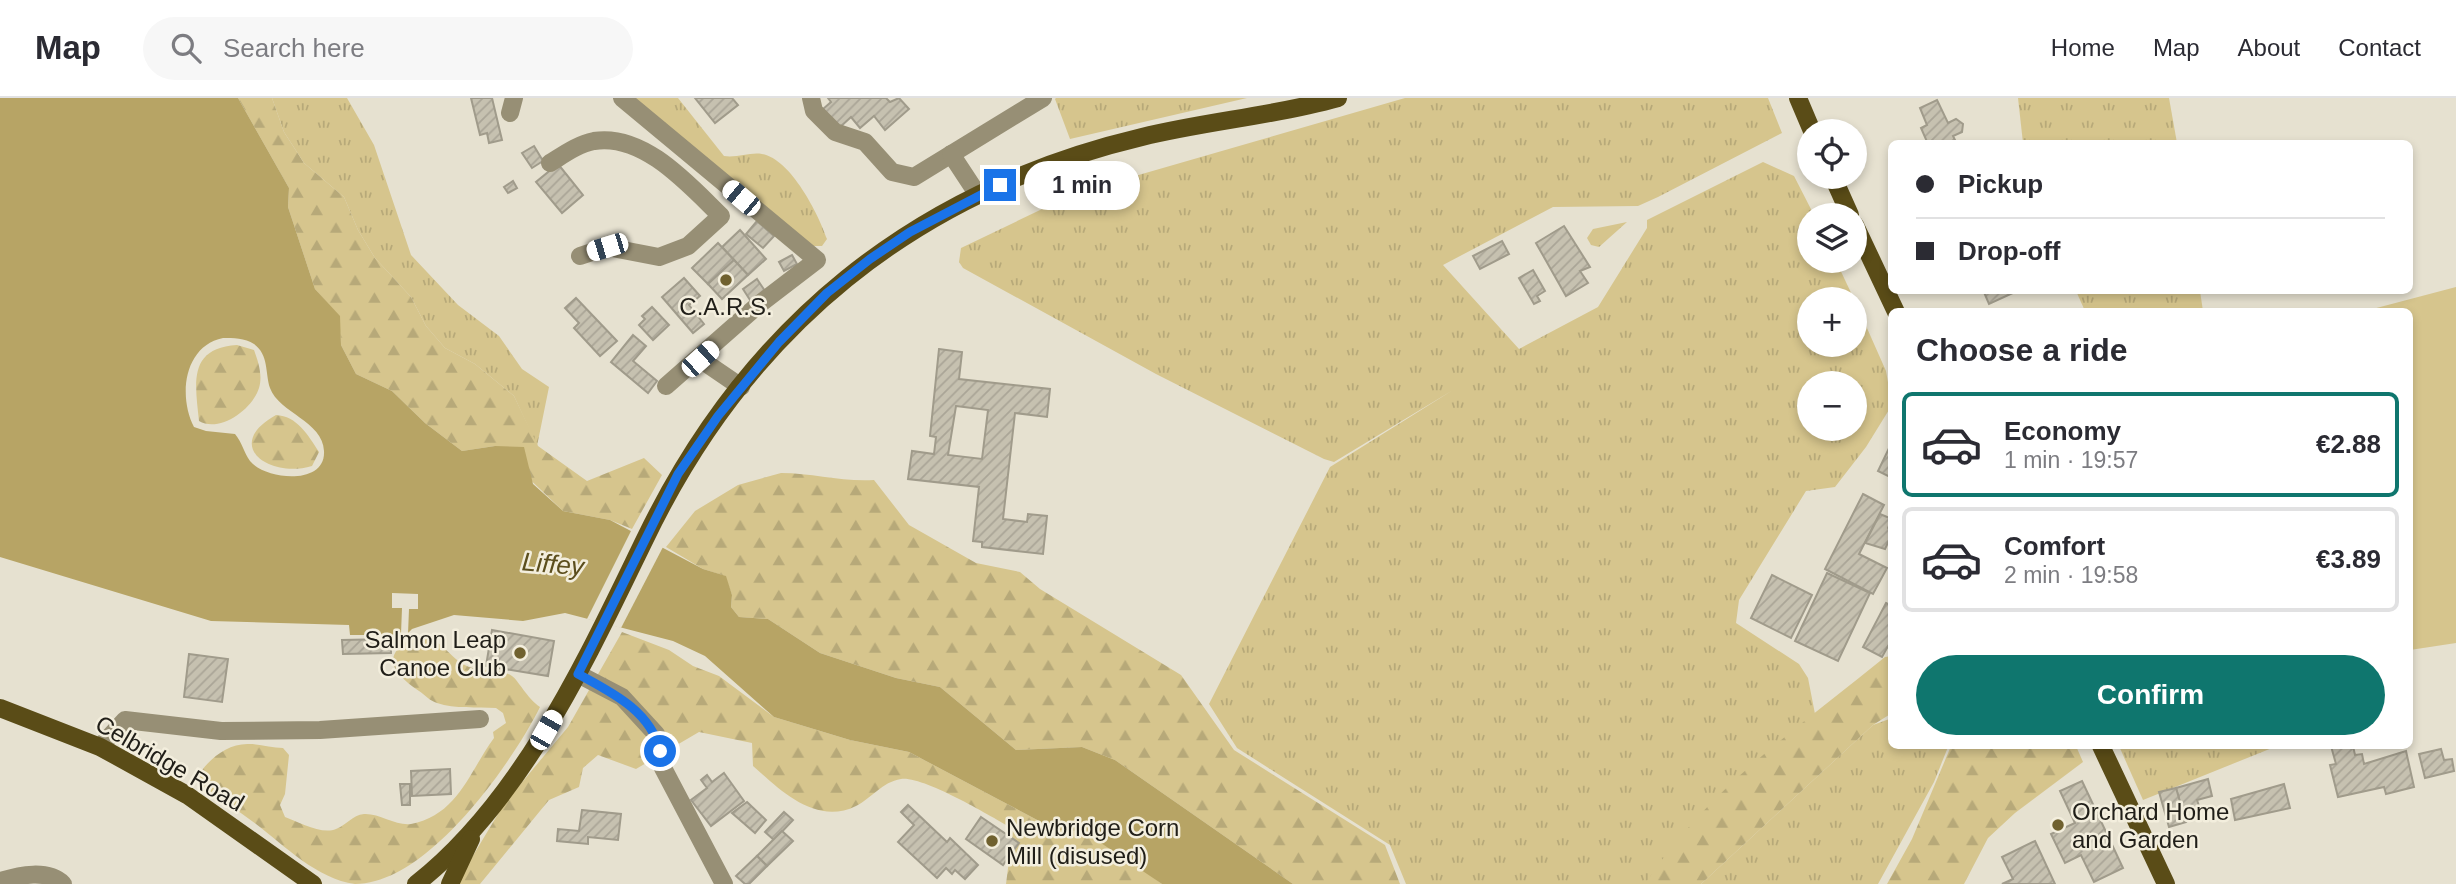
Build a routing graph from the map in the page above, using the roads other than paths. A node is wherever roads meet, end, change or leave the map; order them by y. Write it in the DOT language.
graph roads {
  1 [pos="622,98"];
  2 [pos="811,98"];
  3 [pos="1043,98"];
  4 [pos="1338,98"];
  5 [pos="1798,98"];
  6 [pos="1807,119"];
  7 [pos="951,154"];
  8 [pos="550,163"];
  9 [pos="978,195"];
  10 [pos="741,198"];
  11 [pos="721,216"];
  12 [pos="1867,250"];
  13 [pos="580,256"];
  14 [pos="1894,308"];
  15 [pos="700,359"];
  16 [pos="666,386"];
  17 [pos="741,387"];
  18 [pos="578,674"];
  19 [pos="0,708"];
  20 [pos="480,719"];
  21 [pos="100,747"];
  22 [pos="2102,749"];
  23 [pos="480,821"];
  24 [pos="1,881"];
  25 [pos="314,882"];
  26 [pos="63,884"];
  27 [pos="416,884"];
  28 [pos="450,884"];
  29 [pos="724,884"];
  30 [pos="2166,884"];
  1 -- 10 [label="street"];
  2 -- 7 [label="street"];
  3 -- 7 [label="street"];
  4 -- 9 [label="main road"];
  5 -- 6 [label="main road"];
  7 -- 9 [label="street"];
  8 -- 11 [label="street"];
  9 -- 17 [label="main road"];
  10 -- 11 [label="street"];
  10 -- 15 [label="street"];
  11 -- 13 [label="street"];
  12 -- 14 [label="main road"];
  15 -- 16 [label="street"];
  15 -- 17 [label="street"];
  17 -- 18 [label="main road"];
  18 -- 23 [label="main road"];
  18 -- 29 [label="street"];
  19 -- 21 [label="main road, Celbridge Road"];
  20 -- 21 [label="street"];
  21 -- 25 [label="main road, Celbridge Road"];
  22 -- 30 [label="main road"];
  23 -- 27 [label="main road"];
  23 -- 28 [label="main road"];
  24 -- 26 [label="street"];
}
